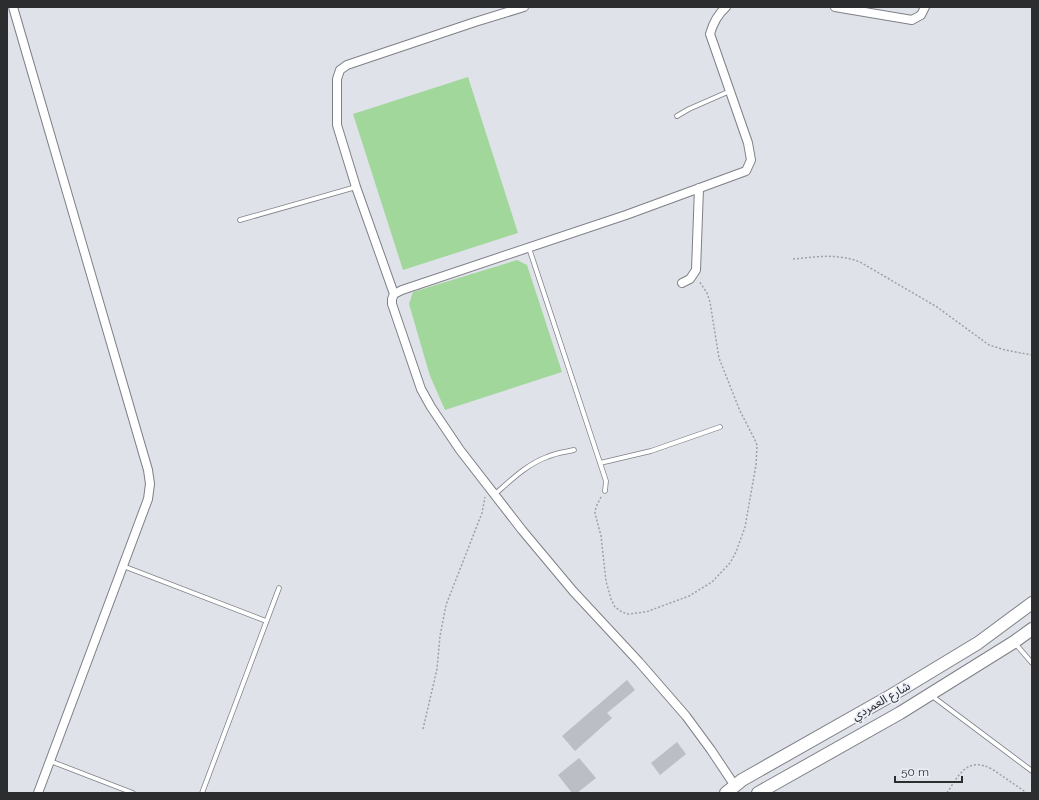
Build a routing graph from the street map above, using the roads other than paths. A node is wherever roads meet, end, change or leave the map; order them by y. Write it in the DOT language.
graph roads {
  1 [pos="13,7"];
  2 [pos="524,7"];
  3 [pos="726,7"];
  4 [pos="835,7"];
  5 [pos="925,7"];
  6 [pos="730,91"];
  7 [pos="677,116"];
  8 [pos="356,186"];
  9 [pos="699,188"];
  10 [pos="240,220"];
  11 [pos="529,248"];
  12 [pos="682,283"];
  13 [pos="394,294"];
  14 [pos="720,427"];
  15 [pos="574,450"];
  16 [pos="600,463"];
  17 [pos="605,491"];
  18 [pos="494,495"];
  19 [pos="123,566"];
  20 [pos="279,588"];
  21 [pos="1032,603"];
  22 [pos="266,621"];
  23 [pos="1032,629"];
  24 [pos="1014,642"];
  25 [pos="1032,663"];
  26 [pos="930,695"];
  27 [pos="50,761"];
  28 [pos="1032,772"];
  29 [pos="730,789"];
  30 [pos="38,793"];
  31 [pos="133,793"];
  32 [pos="202,793"];
  33 [pos="758,793"];
  1 -- 19 [label="street"];
  2 -- 8 [label="street"];
  3 -- 6 [label="street"];
  4 -- 5 [label="street"];
  6 -- 7 [label="lane"];
  6 -- 9 [label="street"];
  8 -- 10 [label="lane"];
  8 -- 13 [label="street"];
  9 -- 11 [label="street"];
  9 -- 12 [label="street"];
  11 -- 13 [label="street"];
  11 -- 16 [label="lane"];
  13 -- 18 [label="street"];
  14 -- 16 [label="lane"];
  15 -- 18 [label="lane"];
  16 -- 17 [label="lane"];
  18 -- 29 [label="street"];
  19 -- 22 [label="lane"];
  19 -- 27 [label="street"];
  20 -- 22 [label="lane"];
  21 -- 29 [label="main road, شارع العمردي"];
  22 -- 32 [label="lane"];
  23 -- 24 [label="main road, شارع العمردي"];
  24 -- 25 [label="lane"];
  24 -- 26 [label="main road, شارع العمردي"];
  26 -- 28 [label="lane"];
  26 -- 33 [label="main road, شارع العمردي"];
  27 -- 30 [label="street"];
  27 -- 31 [label="lane"];
}
